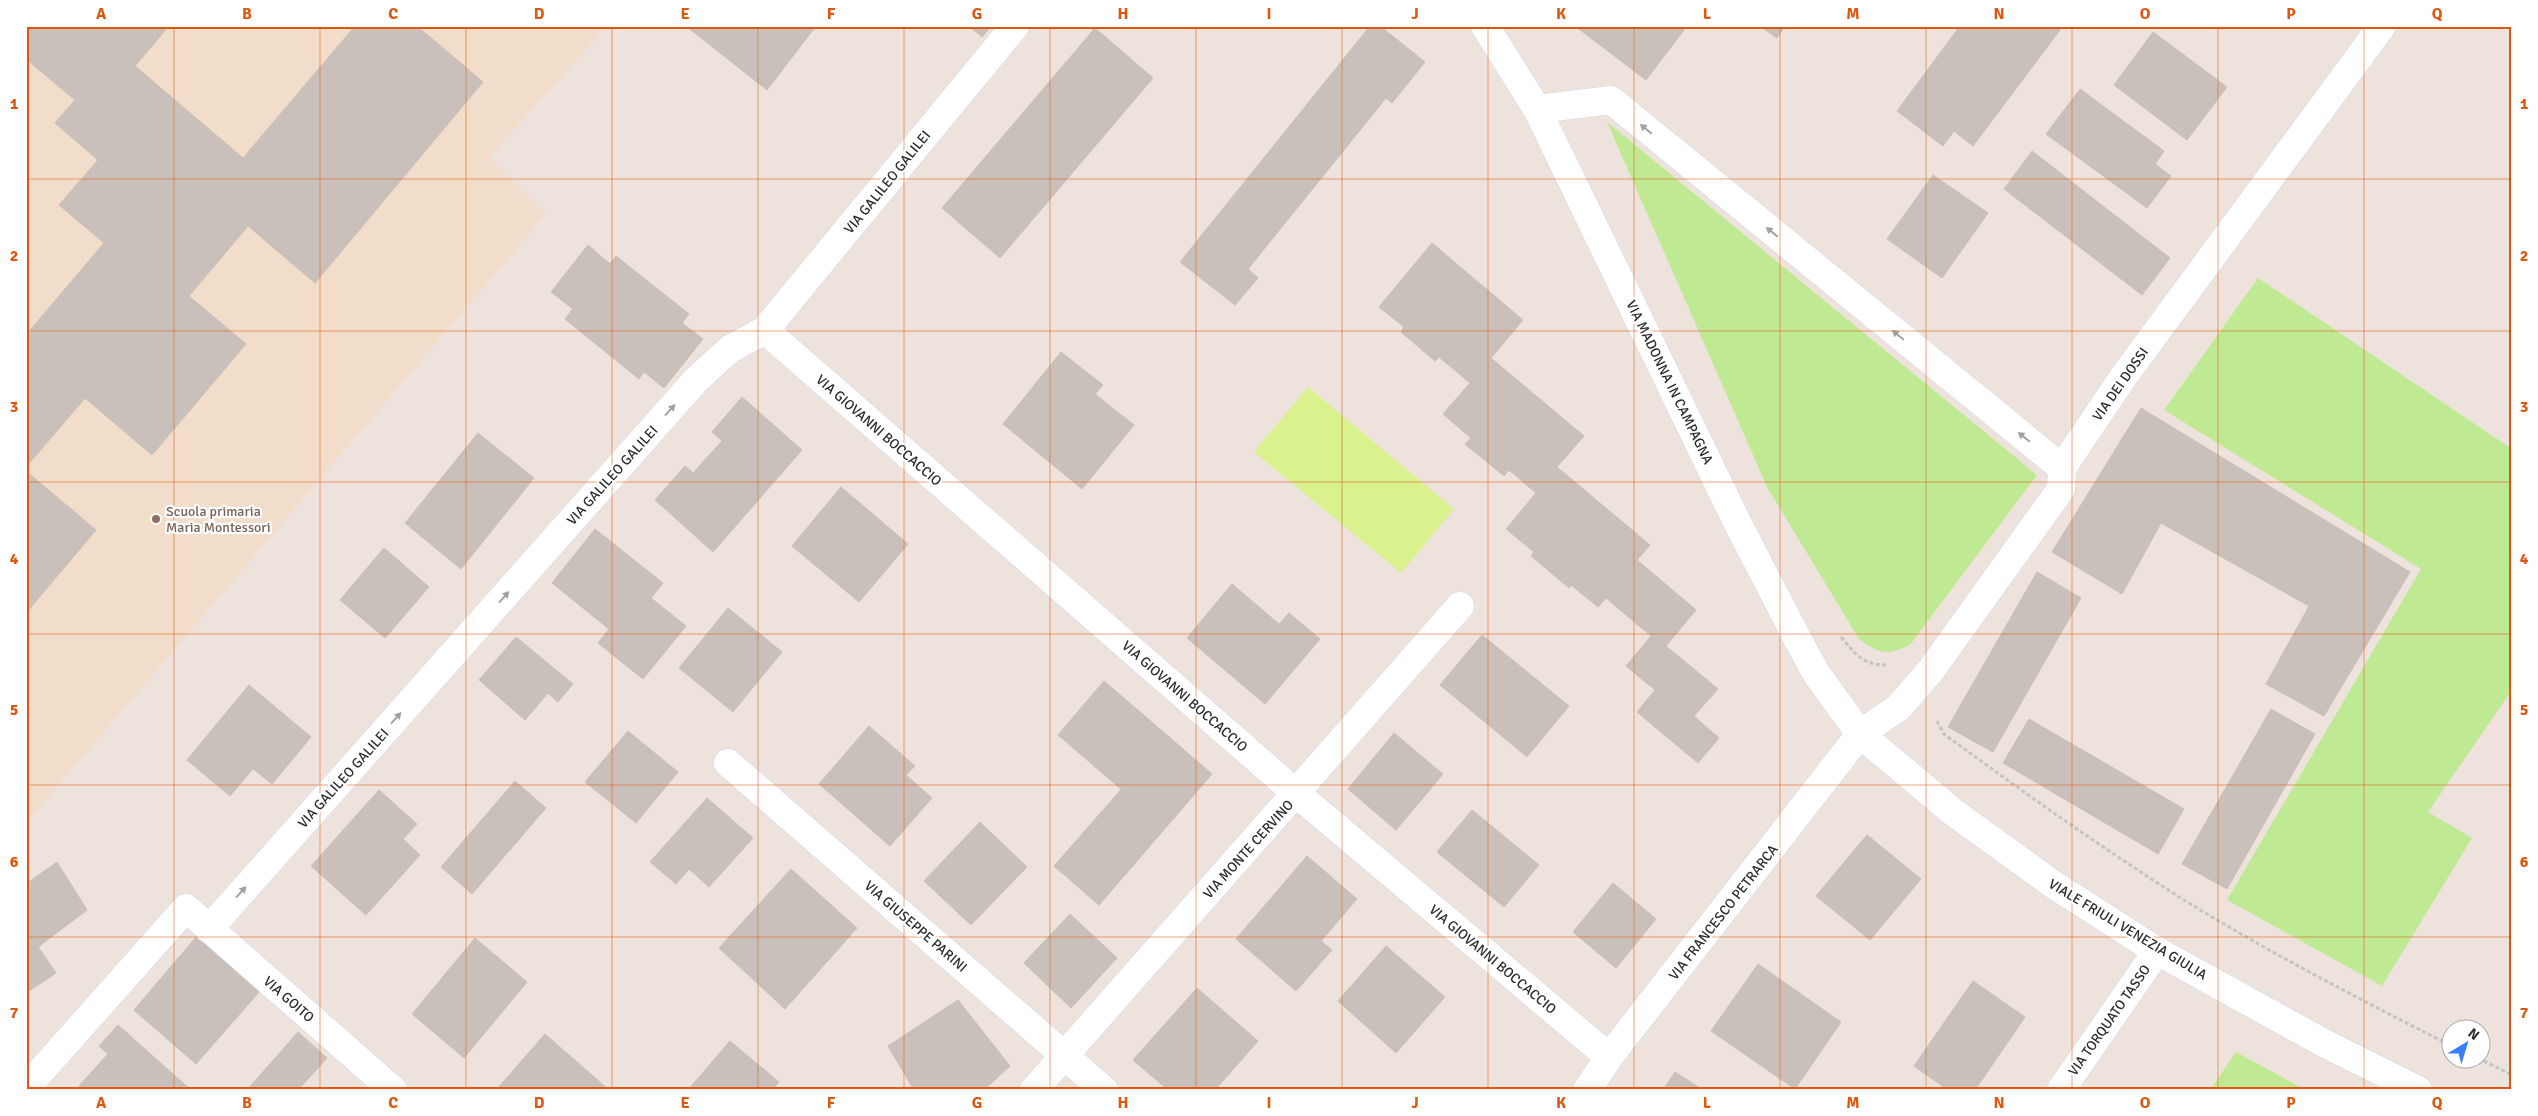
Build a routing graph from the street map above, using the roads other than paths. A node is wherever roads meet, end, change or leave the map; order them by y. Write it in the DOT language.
graph roads {
  1 [pos="1015,26"];
  2 [pos="1485,26"];
  3 [pos="2382,26"];
  4 [pos="1537,109"];
  5 [pos="764,330"];
  6 [pos="2062,468"];
  7 [pos="1460,606"];
  8 [pos="1860,734"];
  9 [pos="728,763"];
  10 [pos="1297,794"];
  11 [pos="209,928"];
  12 [pos="2157,950"];
  13 [pos="1064,1054"];
  14 [pos="1610,1057"];
  15 [pos="26,1088"];
  16 [pos="393,1090"];
  17 [pos="1034,1090"];
  18 [pos="1104,1090"];
  19 [pos="1587,1090"];
  20 [pos="2061,1090"];
  21 [pos="2418,1090"];
  1 -- 5 [label="street, VIA GALILEO GALILEI"];
  2 -- 4 [label="street, VIA MADONNA IN CAMPAGNA"];
  3 -- 6 [label="street, VIA DEI DOSSI"];
  6 -- 4 [label="street, one-way"];
  4 -- 8 [label="street, VIA MADONNA IN CAMPAGNA"];
  5 -- 10 [label="street, VIA GIOVANNI BOCCACCIO"];
  11 -- 5 [label="street, VIA GALILEO GALILEI, one-way"];
  6 -- 8 [label="street, VIA DEI DOSSI"];
  7 -- 10 [label="street, VIA MONTE CERVINO"];
  8 -- 12 [label="street, VIALE FRIULI VENEZIA GIULIA"];
  8 -- 14 [label="street, VIA FRANCESCO PETRARCA"];
  9 -- 13 [label="street, VIA GIUSEPPE PARINI"];
  10 -- 13 [label="street, VIA MONTE CERVINO"];
  10 -- 14 [label="street, VIA GIOVANNI BOCCACCIO"];
  11 -- 15 [label="street, VIA GOITO"];
  11 -- 16 [label="street, VIA GOITO"];
  12 -- 20 [label="street, VIA TORQUATO TASSO"];
  12 -- 21 [label="street, VIALE FRIULI VENEZIA GIULIA"];
  13 -- 17 [label="street, VIA MONTE CERVINO"];
  13 -- 18 [label="street, VIA GIUSEPPE PARINI"];
  14 -- 19 [label="street, VIA FRANCESCO PETRARCA"];
}
